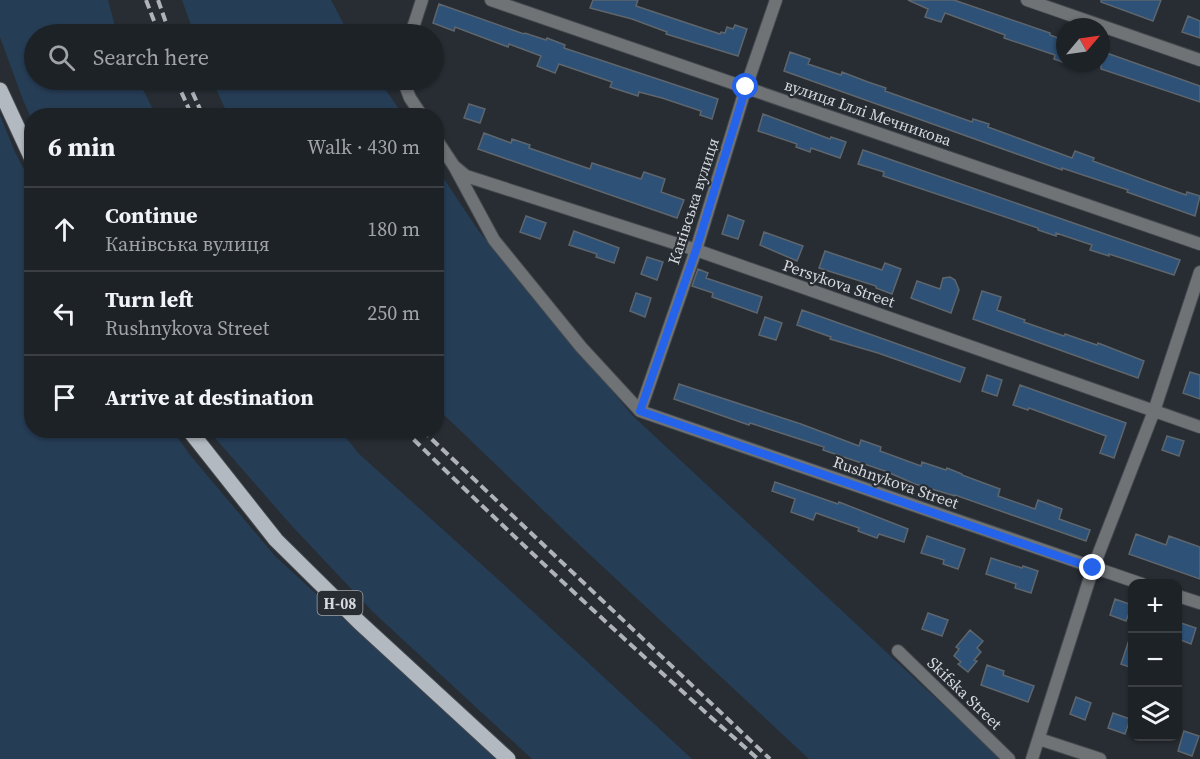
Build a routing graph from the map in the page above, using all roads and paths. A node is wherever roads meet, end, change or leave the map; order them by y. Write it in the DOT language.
graph roads {
  1 [pos="422,0"];
  2 [pos="491,0"];
  3 [pos="776,0"];
  4 [pos="1028,0"];
  5 [pos="414,24"];
  6 [pos="1200,60"];
  7 [pos="746,87"];
  8 [pos="0,90"];
  9 [pos="407,90"];
  10 [pos="417,108"];
  11 [pos="24,142"];
  12 [pos="444,151"];
  13 [pos="454,166"];
  14 [pos="1200,244"];
  15 [pos="696,250"];
  16 [pos="1200,272"];
  17 [pos="640,411"];
  18 [pos="1154,411"];
  19 [pos="1200,427"];
  20 [pos="195,438"];
  21 [pos="1093,568"];
  22 [pos="1128,579"];
  23 [pos="1182,597"];
  24 [pos="1200,603"];
  25 [pos="898,651"];
  26 [pos="1039,739"];
  27 [pos="508,759"];
  28 [pos="1009,759"];
  29 [pos="1032,759"];
  30 [pos="1100,759"];
  1 -- 5 [label="street"];
  2 -- 7 [label="street, вулиця Іллі Мечникова"];
  3 -- 7 [label="street, Канівська вулиця"];
  4 -- 6 [label="street"];
  7 -- 14 [label="street, вулиця Іллі Мечникова"];
  7 -- 15 [label="street, Канівська вулиця"];
  8 -- 11 [label="main road"];
  9 -- 10 [label="street"];
  12 -- 13 [label="street"];
  13 -- 15 [label="street, Persykova Street"];
  13 -- 17 [label="street"];
  15 -- 17 [label="street, Канівська вулиця"];
  15 -- 18 [label="street, Persykova Street"];
  16 -- 18 [label="street"];
  17 -- 21 [label="street, Rushnykova Street"];
  18 -- 19 [label="street, Persykova Street"];
  18 -- 21 [label="street"];
  20 -- 27 [label="main road, Н-08"];
  21 -- 22 [label="street, Rushnykova Street"];
  21 -- 26 [label="street"];
  23 -- 24 [label="street"];
  25 -- 28 [label="street, Skifska Street"];
  26 -- 29 [label="street"];
  26 -- 30 [label="street"];
}
